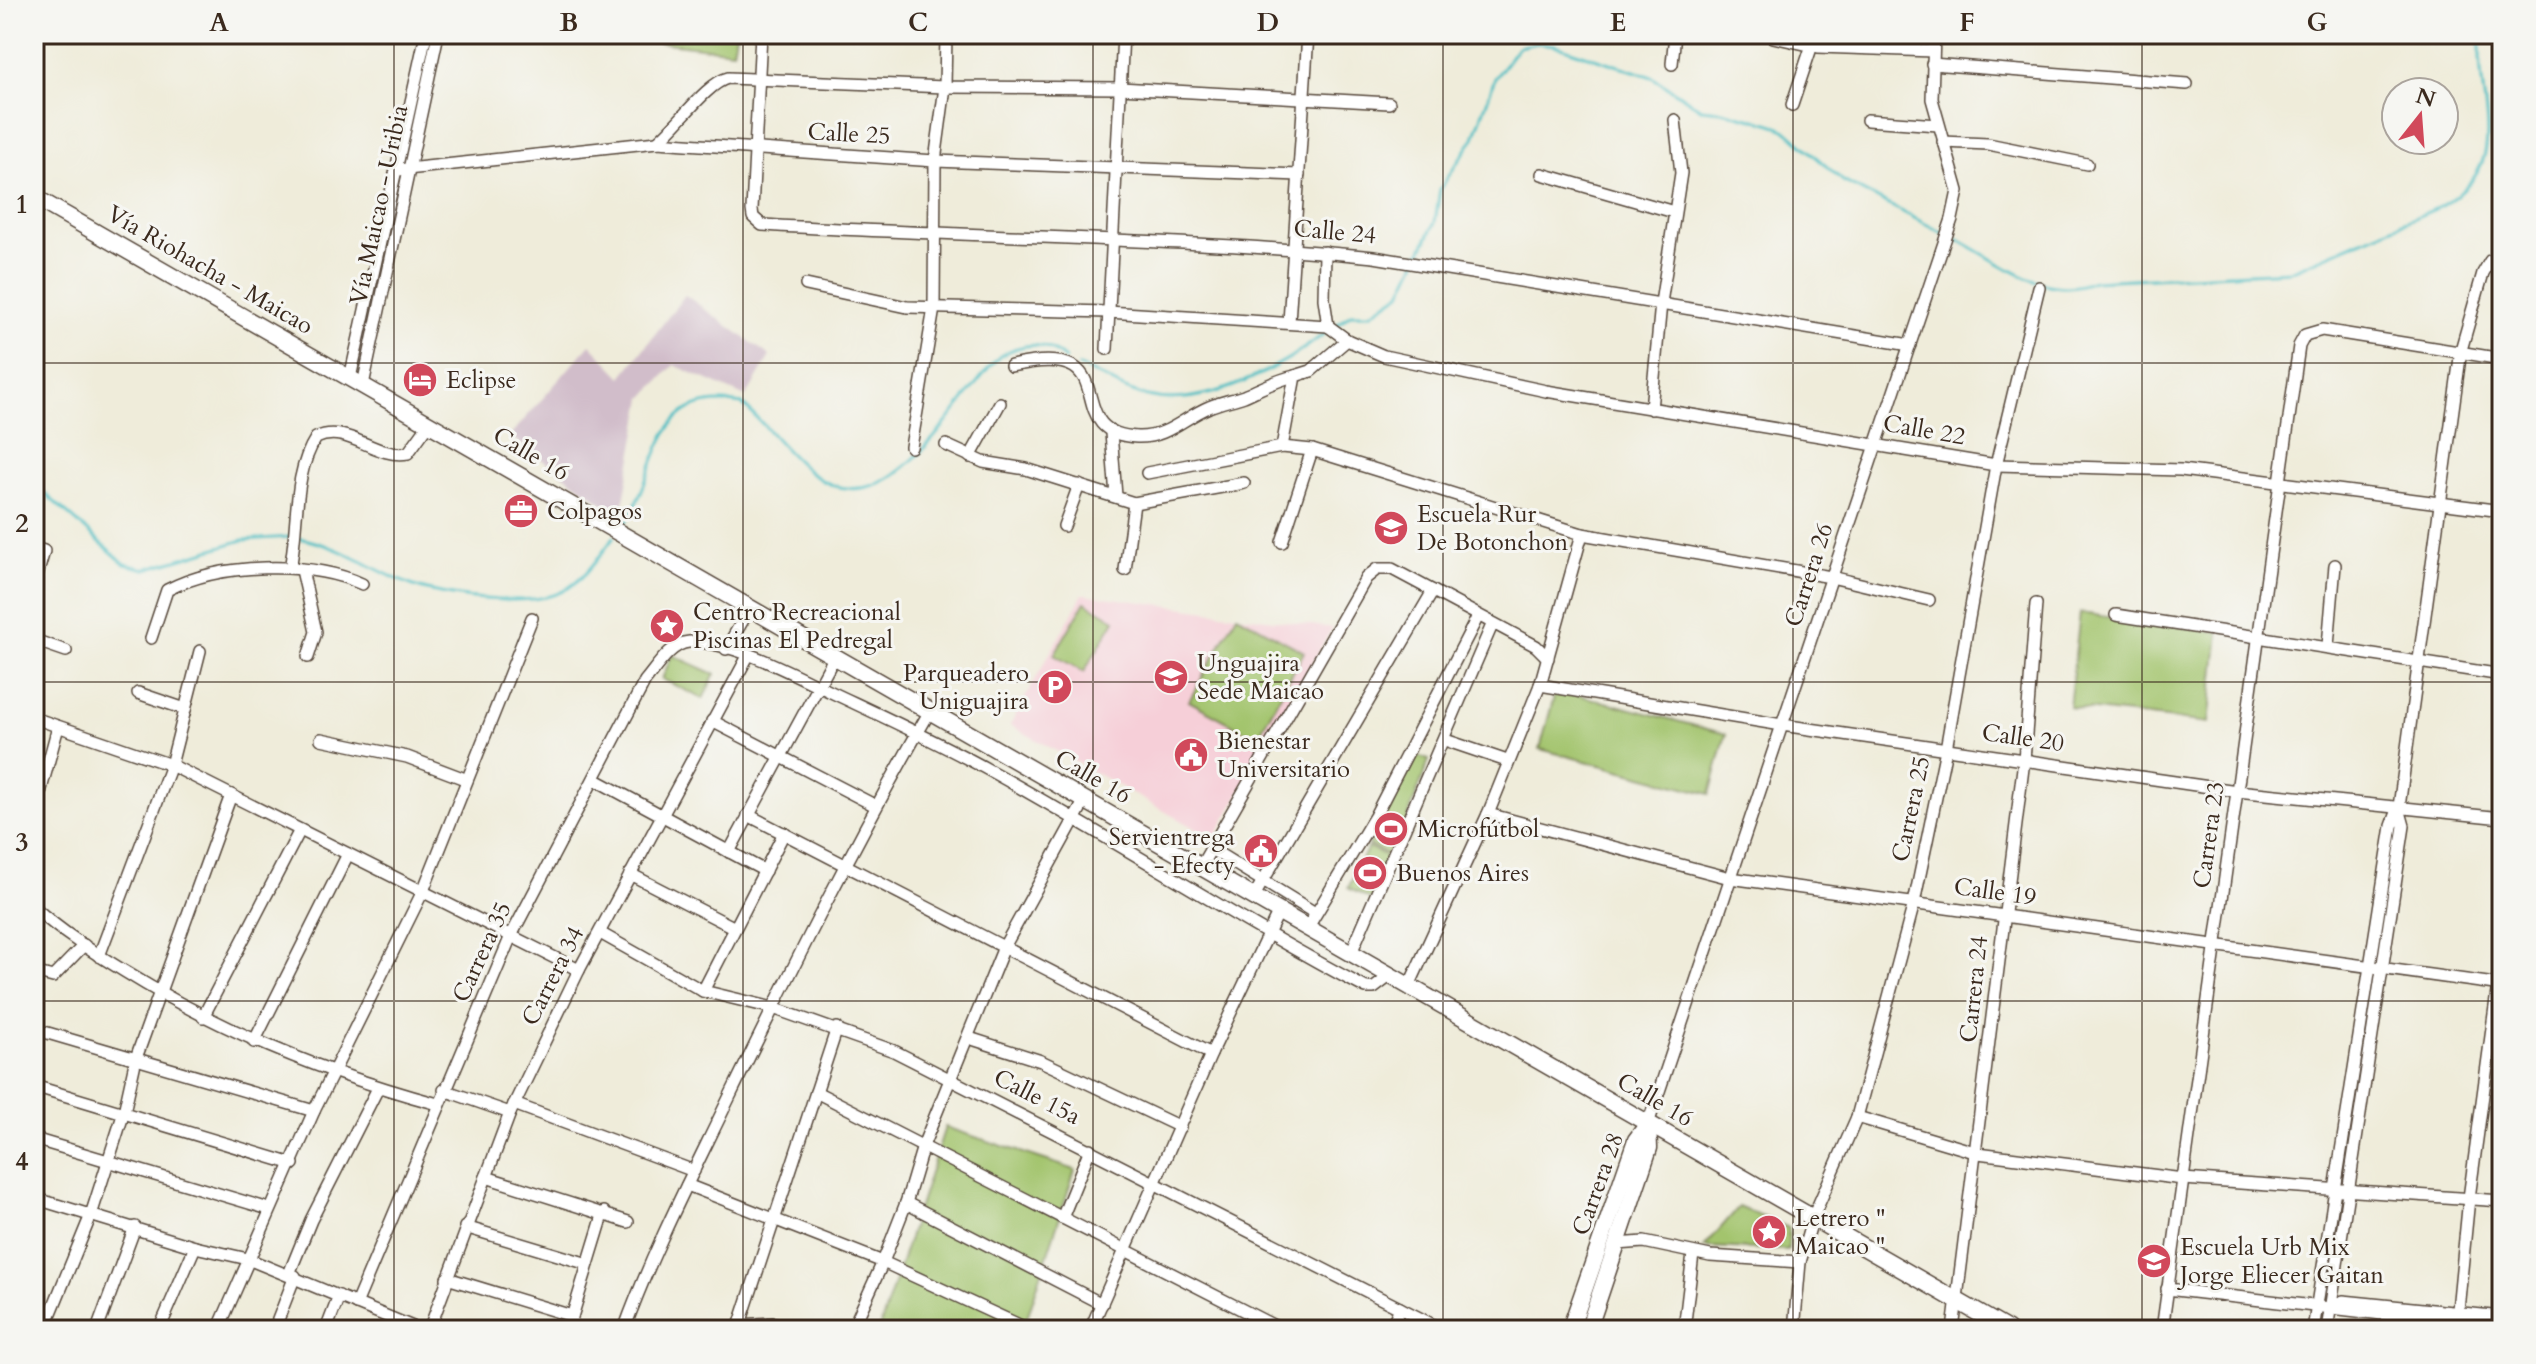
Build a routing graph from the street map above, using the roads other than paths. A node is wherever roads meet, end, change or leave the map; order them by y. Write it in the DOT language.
graph roads {
  1 [pos="426,34"];
  2 [pos="438,34"];
  3 [pos="761,34"];
  4 [pos="946,34"];
  5 [pos="1123,34"];
  6 [pos="1308,34"];
  7 [pos="1675,34"];
  8 [pos="1934,34"];
  9 [pos="1773,37"];
  10 [pos="1812,45"];
  11 [pos="1932,57"];
  12 [pos="1672,64"];
  13 [pos="759,80"];
  14 [pos="2187,84"];
  15 [pos="945,87"];
  16 [pos="1120,88"];
  17 [pos="1306,98"];
  18 [pos="1389,103"];
  19 [pos="1792,105"];
  20 [pos="1675,120"];
  21 [pos="1867,120"];
  22 [pos="1938,125"];
  23 [pos="657,142"];
  24 [pos="1943,142"];
  25 [pos="755,150"];
  26 [pos="935,161"];
  27 [pos="2087,164"];
  28 [pos="1119,168"];
  29 [pos="404,170"];
  30 [pos="1542,174"];
  31 [pos="1299,175"];
  32 [pos="34,197"];
  33 [pos="1674,212"];
  34 [pos="932,235"];
  35 [pos="1111,241"];
  36 [pos="1294,249"];
  37 [pos="1325,252"];
  38 [pos="2496,260"];
  39 [pos="806,285"];
  40 [pos="2039,287"];
  41 [pos="1661,303"];
  42 [pos="934,308"];
  43 [pos="1108,312"];
  44 [pos="1289,322"];
  45 [pos="1328,326"];
  46 [pos="1347,340"];
  47 [pos="1910,345"];
  48 [pos="1107,349"];
  49 [pos="2461,350"];
  50 [pos="2502,359"];
  51 [pos="1011,366"];
  52 [pos="1295,376"];
  53 [pos="356,381"];
  54 [pos="1000,403"];
  55 [pos="1651,409"];
  56 [pos="429,424"];
  57 [pos="1111,433"];
  58 [pos="1875,444"];
  59 [pos="946,445"];
  60 [pos="911,447"];
  61 [pos="1282,447"];
  62 [pos="1312,450"];
  63 [pos="970,457"];
  64 [pos="1996,465"];
  65 [pos="1147,473"];
  66 [pos="2280,481"];
  67 [pos="1244,483"];
  68 [pos="1079,485"];
  69 [pos="1116,496"];
  70 [pos="2438,502"];
  71 [pos="1134,503"];
  72 [pos="2502,511"];
  73 [pos="1064,526"];
  74 [pos="1582,534"];
  75 [pos="1282,542"];
  76 [pos="34,548"];
  77 [pos="2335,565"];
  78 [pos="296,569"];
  79 [pos="1125,570"];
  80 [pos="1831,577"];
  81 [pos="362,584"];
  82 [pos="34,586"];
  83 [pos="1433,591"];
  84 [pos="1929,600"];
  85 [pos="2036,604"];
  86 [pos="750,608"];
  87 [pos="2116,615"];
  88 [pos="532,618"];
  89 [pos="1477,618"];
  90 [pos="1492,625"];
  91 [pos="2258,635"];
  92 [pos="151,638"];
  93 [pos="34,640"];
  94 [pos="2328,646"];
  95 [pos="726,649"];
  96 [pos="66,651"];
  97 [pos="200,651"];
  98 [pos="748,656"];
  99 [pos="835,656"];
  100 [pos="308,657"];
  101 [pos="1548,658"];
  102 [pos="2420,662"];
  103 [pos="2502,675"];
  104 [pos="1540,685"];
  105 [pos="818,686"];
  106 [pos="138,693"];
  107 [pos="185,709"];
  108 [pos="930,711"];
  109 [pos="34,718"];
  110 [pos="712,721"];
  111 [pos="1782,725"];
  112 [pos="58,727"];
  113 [pos="917,733"];
  114 [pos="321,739"];
  115 [pos="1445,740"];
  116 [pos="1946,749"];
  117 [pos="780,756"];
  118 [pos="2024,760"];
  119 [pos="1507,761"];
  120 [pos="171,765"];
  121 [pos="465,779"];
  122 [pos="596,780"];
  123 [pos="2237,791"];
  124 [pos="231,795"];
  125 [pos="1085,800"];
  126 [pos="874,805"];
  127 [pos="2399,807"];
  128 [pos="1488,814"];
  129 [pos="34,815"];
  130 [pos="661,815"];
  131 [pos="748,815"];
  132 [pos="2502,818"];
  133 [pos="1071,819"];
  134 [pos="300,830"];
  135 [pos="784,833"];
  136 [pos="1211,849"];
  137 [pos="729,852"];
  138 [pos="348,854"];
  139 [pos="844,865"];
  140 [pos="1201,866"];
  141 [pos="765,871"];
  142 [pos="630,874"];
  143 [pos="1730,878"];
  144 [pos="1259,890"];
  145 [pos="423,891"];
  146 [pos="1914,903"];
  147 [pos="35,910"];
  148 [pos="1279,911"];
  149 [pos="2004,916"];
  150 [pos="1312,920"];
  151 [pos="735,928"];
  152 [pos="600,933"];
  153 [pos="511,936"];
  154 [pos="1267,936"];
  155 [pos="84,945"];
  156 [pos="2215,945"];
  157 [pos="1004,947"];
  158 [pos="1351,953"];
  159 [pos="2502,955"];
  160 [pos="99,956"];
  161 [pos="2376,967"];
  162 [pos="579,970"];
  163 [pos="34,972"];
  164 [pos="1391,975"];
  165 [pos="2500,984"];
  166 [pos="1409,986"];
  167 [pos="703,991"];
  168 [pos="159,993"];
  169 [pos="773,1008"];
  170 [pos="203,1017"];
  171 [pos="837,1028"];
  172 [pos="34,1029"];
  173 [pos="969,1038"];
  174 [pos="254,1042"];
  175 [pos="1211,1054"];
  176 [pos="136,1058"];
  177 [pos="333,1073"];
  178 [pos="951,1078"];
  179 [pos="34,1086"];
  180 [pos="378,1088"];
  181 [pos="444,1090"];
  182 [pos="816,1092"];
  183 [pos="438,1104"];
  184 [pos="512,1109"];
  185 [pos="314,1111"];
  186 [pos="124,1112"];
  187 [pos="1857,1117"];
  188 [pos="1648,1124"];
  189 [pos="1180,1127"];
  190 [pos="34,1139"];
  191 [pos="923,1146"];
  192 [pos="1090,1149"];
  193 [pos="1978,1153"];
  194 [pos="109,1161"];
  195 [pos="293,1164"];
  196 [pos="694,1171"];
  197 [pos="486,1177"];
  198 [pos="2183,1179"];
  199 [pos="1155,1182"];
  200 [pos="687,1185"];
  201 [pos="2336,1187"];
  202 [pos="2349,1188"];
  203 [pos="2469,1198"];
  204 [pos="35,1201"];
  205 [pos="2502,1201"];
  206 [pos="906,1203"];
  207 [pos="269,1209"];
  208 [pos="604,1212"];
  209 [pos="91,1215"];
  210 [pos="1813,1217"];
  211 [pos="775,1218"];
  212 [pos="1062,1218"];
  213 [pos="628,1222"];
  214 [pos="135,1227"];
  215 [pos="465,1227"];
  216 [pos="1617,1244"];
  217 [pos="195,1247"];
  218 [pos="1125,1250"];
  219 [pos="1693,1254"];
  220 [pos="248,1259"];
  221 [pos="883,1262"];
  222 [pos="1800,1262"];
  223 [pos="588,1264"];
  224 [pos="292,1275"];
  225 [pos="447,1278"];
  226 [pos="2167,1289"];
  227 [pos="339,1296"];
  228 [pos="1958,1299"];
  229 [pos="356,1304"];
  230 [pos="1102,1304"];
  231 [pos="2317,1306"];
  232 [pos="2330,1307"];
  233 [pos="1400,1308"];
  234 [pos="572,1316"];
  235 [pos="2502,1317"];
  236 [pos="2457,1322"];
  237 [pos="390,1325"];
  238 [pos="1092,1327"];
  239 [pos="738,1328"];
  240 [pos="2502,1328"];
  241 [pos="44,1330"];
  242 [pos="97,1330"];
  243 [pos="159,1330"];
  244 [pos="218,1330"];
  245 [pos="274,1330"];
  246 [pos="326,1330"];
  247 [pos="420,1330"];
  248 [pos="429,1330"];
  249 [pos="568,1330"];
  250 [pos="624,1330"];
  251 [pos="809,1330"];
  252 [pos="852,1330"];
  253 [pos="1030,1330"];
  254 [pos="1106,1330"];
  255 [pos="1282,1330"];
  256 [pos="1390,1330"];
  257 [pos="1443,1330"];
  258 [pos="1570,1330"];
  259 [pos="1588,1330"];
  260 [pos="1684,1330"];
  261 [pos="1794,1330"];
  262 [pos="1953,1330"];
  263 [pos="2008,1330"];
  264 [pos="2162,1330"];
  265 [pos="2313,1330"];
  266 [pos="2327,1330"];
  1 -- 29 [label="street, Vía Maicao - Uribia"];
  2 -- 29 [label="street, Vía Maicao - Uribia"];
  3 -- 13 [label="street"];
  4 -- 15 [label="street"];
  5 -- 16 [label="street"];
  6 -- 17 [label="street"];
  7 -- 12 [label="street"];
  8 -- 11 [label="street, Carrera 26"];
  9 -- 10 [label="street"];
  10 -- 11 [label="street"];
  10 -- 19 [label="street"];
  11 -- 14 [label="street"];
  11 -- 22 [label="street, Carrera 26"];
  13 -- 15 [label="street"];
  13 -- 23 [label="street"];
  13 -- 25 [label="street"];
  15 -- 16 [label="street"];
  15 -- 26 [label="street"];
  16 -- 17 [label="street"];
  16 -- 28 [label="street"];
  17 -- 18 [label="street"];
  17 -- 31 [label="street"];
  20 -- 33 [label="street"];
  21 -- 22 [label="street"];
  22 -- 24 [label="street, Carrera 26"];
  23 -- 25 [label="street, Calle 25"];
  23 -- 29 [label="street, Calle 25"];
  24 -- 27 [label="street"];
  24 -- 47 [label="street, Carrera 26"];
  25 -- 26 [label="street, Calle 25"];
  25 -- 34 [label="street, Calle 24"];
  26 -- 28 [label="street, Calle 25"];
  26 -- 34 [label="street"];
  28 -- 31 [label="street, Calle 25"];
  28 -- 35 [label="street"];
  29 -- 53 [label="street, Vía Maicao - Uribia"];
  30 -- 33 [label="street"];
  31 -- 36 [label="street"];
  32 -- 53 [label="highway, Vía Riohacha - Maicao"];
  33 -- 41 [label="street"];
  34 -- 35 [label="street, Calle 24"];
  34 -- 42 [label="street"];
  35 -- 36 [label="street, Calle 24"];
  35 -- 43 [label="street"];
  36 -- 37 [label="street, Calle 24"];
  36 -- 44 [label="street"];
  37 -- 41 [label="street, Calle 24"];
  37 -- 45 [label="street"];
  38 -- 49 [label="street"];
  39 -- 42 [label="street"];
  40 -- 64 [label="street, Carrera 25"];
  41 -- 47 [label="street, Calle 24"];
  41 -- 55 [label="street"];
  42 -- 43 [label="street"];
  42 -- 60 [label="street"];
  43 -- 44 [label="street"];
  43 -- 48 [label="street"];
  44 -- 45 [label="street"];
  45 -- 46 [label="street, Calle 22"];
  46 -- 52 [label="street"];
  46 -- 55 [label="street, Calle 22"];
  47 -- 58 [label="street, Carrera 26"];
  49 -- 50 [label="street"];
  49 -- 66 [label="street, Carrera 23"];
  49 -- 70 [label="street"];
  51 -- 57 [label="street"];
  52 -- 57 [label="street"];
  52 -- 61 [label="street"];
  53 -- 56 [label="highway, Calle 16"];
  54 -- 63 [label="street"];
  55 -- 58 [label="street, Calle 22"];
  56 -- 78 [label="street"];
  56 -- 86 [label="highway, Calle 16"];
  57 -- 69 [label="street"];
  58 -- 64 [label="street, Calle 22"];
  58 -- 80 [label="street, Carrera 26"];
  59 -- 63 [label="street"];
  61 -- 62 [label="street"];
  61 -- 65 [label="street"];
  62 -- 74 [label="street"];
  62 -- 75 [label="street"];
  63 -- 68 [label="street"];
  64 -- 66 [label="street, Calle 22"];
  64 -- 116 [label="street, Carrera 25"];
  66 -- 70 [label="street, Calle 22"];
  66 -- 91 [label="street, Carrera 23"];
  67 -- 71 [label="street"];
  68 -- 69 [label="street"];
  68 -- 73 [label="street"];
  69 -- 71 [label="street"];
  70 -- 72 [label="street, Calle 22"];
  70 -- 102 [label="street"];
  71 -- 79 [label="street"];
  74 -- 80 [label="street"];
  74 -- 101 [label="street"];
  76 -- 82 [label="street"];
  77 -- 94 [label="street"];
  78 -- 81 [label="street"];
  78 -- 92 [label="street"];
  78 -- 100 [label="street"];
  80 -- 84 [label="street"];
  80 -- 111 [label="street, Carrera 26"];
  83 -- 89 [label="street"];
  83 -- 136 [label="street"];
  83 -- 144 [label="street"];
  85 -- 118 [label="street, Carrera 24"];
  86 -- 95 [label="street"];
  86 -- 99 [label="highway, Calle 16"];
  87 -- 91 [label="street"];
  88 -- 121 [label="street"];
  89 -- 90 [label="street"];
  89 -- 150 [label="street"];
  90 -- 101 [label="street"];
  90 -- 115 [label="street"];
  91 -- 94 [label="street"];
  91 -- 123 [label="street, Carrera 23"];
  93 -- 96 [label="street"];
  94 -- 102 [label="street"];
  95 -- 98 [label="street"];
  95 -- 122 [label="street, Carrera 35"];
  97 -- 107 [label="street"];
  98 -- 105 [label="street"];
  98 -- 110 [label="street, Carrera 34"];
  99 -- 105 [label="street"];
  99 -- 108 [label="highway, Calle 16"];
  101 -- 104 [label="street"];
  102 -- 103 [label="street"];
  102 -- 127 [label="street"];
  104 -- 111 [label="street, Calle 20"];
  104 -- 119 [label="street"];
  105 -- 113 [label="street"];
  105 -- 117 [label="street"];
  106 -- 107 [label="street"];
  107 -- 120 [label="street"];
  108 -- 113 [label="street"];
  108 -- 125 [label="highway, Calle 16"];
  109 -- 112 [label="street"];
  110 -- 117 [label="street"];
  110 -- 130 [label="street, Carrera 34"];
  111 -- 116 [label="street, Calle 20"];
  111 -- 143 [label="street, Carrera 26"];
  112 -- 120 [label="street"];
  112 -- 129 [label="street"];
  113 -- 126 [label="street"];
  113 -- 133 [label="street"];
  114 -- 121 [label="street"];
  115 -- 119 [label="street"];
  115 -- 158 [label="street"];
  116 -- 118 [label="street, Calle 20"];
  116 -- 146 [label="street, Carrera 25"];
  117 -- 126 [label="street"];
  117 -- 131 [label="street"];
  118 -- 123 [label="street, Calle 20"];
  118 -- 149 [label="street, Carrera 24"];
  119 -- 128 [label="street"];
  120 -- 124 [label="street"];
  120 -- 160 [label="street"];
  121 -- 145 [label="street"];
  122 -- 130 [label="street"];
  122 -- 153 [label="street, Carrera 35"];
  123 -- 127 [label="street, Calle 20"];
  123 -- 156 [label="street, Carrera 23"];
  124 -- 134 [label="street"];
  124 -- 168 [label="street"];
  125 -- 133 [label="street"];
  125 -- 140 [label="highway, Calle 16"];
  126 -- 139 [label="street"];
  127 -- 132 [label="street, Calle 20"];
  127 -- 161 [label="street"];
  128 -- 143 [label="street, Calle 19"];
  128 -- 166 [label="street"];
  130 -- 137 [label="street"];
  130 -- 142 [label="street, Carrera 34"];
  131 -- 135 [label="street"];
  131 -- 137 [label="street"];
  133 -- 154 [label="street"];
  133 -- 157 [label="street"];
  134 -- 138 [label="street"];
  134 -- 170 [label="street"];
  135 -- 139 [label="street"];
  135 -- 141 [label="street"];
  136 -- 140 [label="street"];
  136 -- 144 [label="street, Calle 16"];
  137 -- 141 [label="street"];
  138 -- 145 [label="street"];
  138 -- 174 [label="street"];
  139 -- 157 [label="street"];
  139 -- 169 [label="street"];
  140 -- 144 [label="highway, Calle 16"];
  141 -- 151 [label="street"];
  142 -- 151 [label="street"];
  142 -- 152 [label="street, Carrera 34"];
  143 -- 146 [label="street, Calle 19"];
  143 -- 188 [label="street, Carrera 26"];
  144 -- 148 [label="highway, Calle 16"];
  144 -- 150 [label="street, Calle 16"];
  145 -- 153 [label="street"];
  145 -- 177 [label="street"];
  146 -- 149 [label="street, Calle 19"];
  146 -- 187 [label="street, Carrera 25"];
  147 -- 155 [label="street"];
  148 -- 150 [label="highway, Calle 16"];
  148 -- 154 [label="street"];
  149 -- 156 [label="street, Calle 19"];
  149 -- 193 [label="street, Carrera 24"];
  150 -- 158 [label="highway, Calle 16"];
  151 -- 167 [label="street"];
  152 -- 162 [label="street, Carrera 34"];
  152 -- 167 [label="street, Calle 15a"];
  153 -- 162 [label="street"];
  153 -- 181 [label="street, Carrera 35"];
  154 -- 164 [label="street"];
  154 -- 175 [label="street"];
  155 -- 160 [label="street"];
  155 -- 163 [label="street"];
  156 -- 161 [label="street, Calle 19"];
  156 -- 198 [label="street, Carrera 23"];
  157 -- 173 [label="street"];
  157 -- 175 [label="street"];
  158 -- 164 [label="highway, Calle 16"];
  159 -- 165 [label="street"];
  160 -- 168 [label="street"];
  161 -- 165 [label="street, Calle 19"];
  161 -- 201 [label="street"];
  161 -- 202 [label="street"];
  162 -- 184 [label="street, Carrera 34"];
  164 -- 166 [label="highway, Calle 16"];
  165 -- 203 [label="street"];
  166 -- 188 [label="highway, Calle 16"];
  167 -- 169 [label="street, Calle 15a"];
  168 -- 170 [label="street"];
  168 -- 176 [label="street"];
  169 -- 171 [label="street, Calle 15a"];
  169 -- 196 [label="street"];
  170 -- 174 [label="street"];
  171 -- 178 [label="street, Calle 15a"];
  171 -- 182 [label="street"];
  172 -- 176 [label="street"];
  173 -- 178 [label="street"];
  173 -- 189 [label="street"];
  174 -- 177 [label="street"];
  175 -- 189 [label="street"];
  176 -- 185 [label="street"];
  176 -- 186 [label="street"];
  177 -- 180 [label="street"];
  177 -- 185 [label="street"];
  178 -- 191 [label="street"];
  178 -- 192 [label="street, Calle 15a"];
  179 -- 186 [label="street"];
  180 -- 183 [label="street"];
  180 -- 224 [label="street"];
  181 -- 183 [label="street, Carrera 35"];
  181 -- 184 [label="street"];
  182 -- 191 [label="street"];
  182 -- 211 [label="street"];
  183 -- 229 [label="street, Carrera 35"];
  184 -- 196 [label="street"];
  184 -- 197 [label="street, Carrera 34"];
  185 -- 195 [label="street"];
  186 -- 194 [label="street"];
  186 -- 195 [label="street"];
  187 -- 193 [label="street"];
  187 -- 210 [label="street, Carrera 25"];
  188 -- 210 [label="highway, Calle 16"];
  188 -- 216 [label="highway, Carrera 28"];
  188 -- 258 [label="highway, Carrera 28"];
  189 -- 199 [label="street"];
  190 -- 194 [label="street"];
  191 -- 206 [label="street"];
  191 -- 212 [label="street"];
  192 -- 199 [label="street, Calle 15a"];
  192 -- 212 [label="street"];
  193 -- 198 [label="street"];
  193 -- 228 [label="street, Carrera 24"];
  194 -- 207 [label="street"];
  194 -- 209 [label="street"];
  195 -- 207 [label="street"];
  196 -- 200 [label="street"];
  197 -- 208 [label="street"];
  197 -- 215 [label="street, Carrera 34"];
  198 -- 201 [label="street"];
  198 -- 226 [label="street, Carrera 23"];
  199 -- 218 [label="street"];
  199 -- 233 [label="street, Calle 15a"];
  200 -- 211 [label="street"];
  200 -- 250 [label="street"];
  201 -- 202 [label="street"];
  201 -- 231 [label="street"];
  202 -- 203 [label="street"];
  202 -- 232 [label="street"];
  203 -- 205 [label="street"];
  203 -- 236 [label="street"];
  204 -- 209 [label="street"];
  206 -- 221 [label="street"];
  206 -- 230 [label="street"];
  207 -- 220 [label="street"];
  208 -- 213 [label="street"];
  208 -- 223 [label="street"];
  209 -- 214 [label="street"];
  209 -- 241 [label="street"];
  210 -- 222 [label="street, Carrera 25"];
  210 -- 228 [label="highway, Calle 16"];
  211 -- 221 [label="street"];
  211 -- 239 [label="street"];
  212 -- 218 [label="street"];
  214 -- 217 [label="street"];
  214 -- 242 [label="street"];
  215 -- 223 [label="street"];
  215 -- 225 [label="street, Carrera 34"];
  216 -- 219 [label="street"];
  216 -- 259 [label="highway, Carrera 28"];
  217 -- 220 [label="street"];
  217 -- 243 [label="street"];
  218 -- 230 [label="street"];
  218 -- 255 [label="street"];
  219 -- 222 [label="street"];
  219 -- 260 [label="street"];
  220 -- 224 [label="street"];
  220 -- 244 [label="street"];
  221 -- 252 [label="street"];
  221 -- 253 [label="street"];
  222 -- 261 [label="street, Carrera 25"];
  223 -- 234 [label="street"];
  224 -- 227 [label="street"];
  224 -- 245 [label="street"];
  225 -- 234 [label="street"];
  225 -- 248 [label="street, Carrera 34"];
  226 -- 231 [label="street"];
  226 -- 264 [label="street, Carrera 23"];
  227 -- 229 [label="street"];
  227 -- 246 [label="street"];
  228 -- 262 [label="street, Carrera 24"];
  228 -- 263 [label="highway, Calle 16"];
  229 -- 237 [label="street"];
  230 -- 238 [label="street"];
  231 -- 232 [label="street"];
  231 -- 265 [label="street"];
  232 -- 236 [label="street"];
  232 -- 266 [label="street"];
  233 -- 256 [label="street"];
  233 -- 257 [label="street, Calle 15a"];
  234 -- 249 [label="street"];
  235 -- 236 [label="street"];
  236 -- 240 [label="street"];
  237 -- 247 [label="street"];
  238 -- 254 [label="street"];
  239 -- 251 [label="street"];
}
